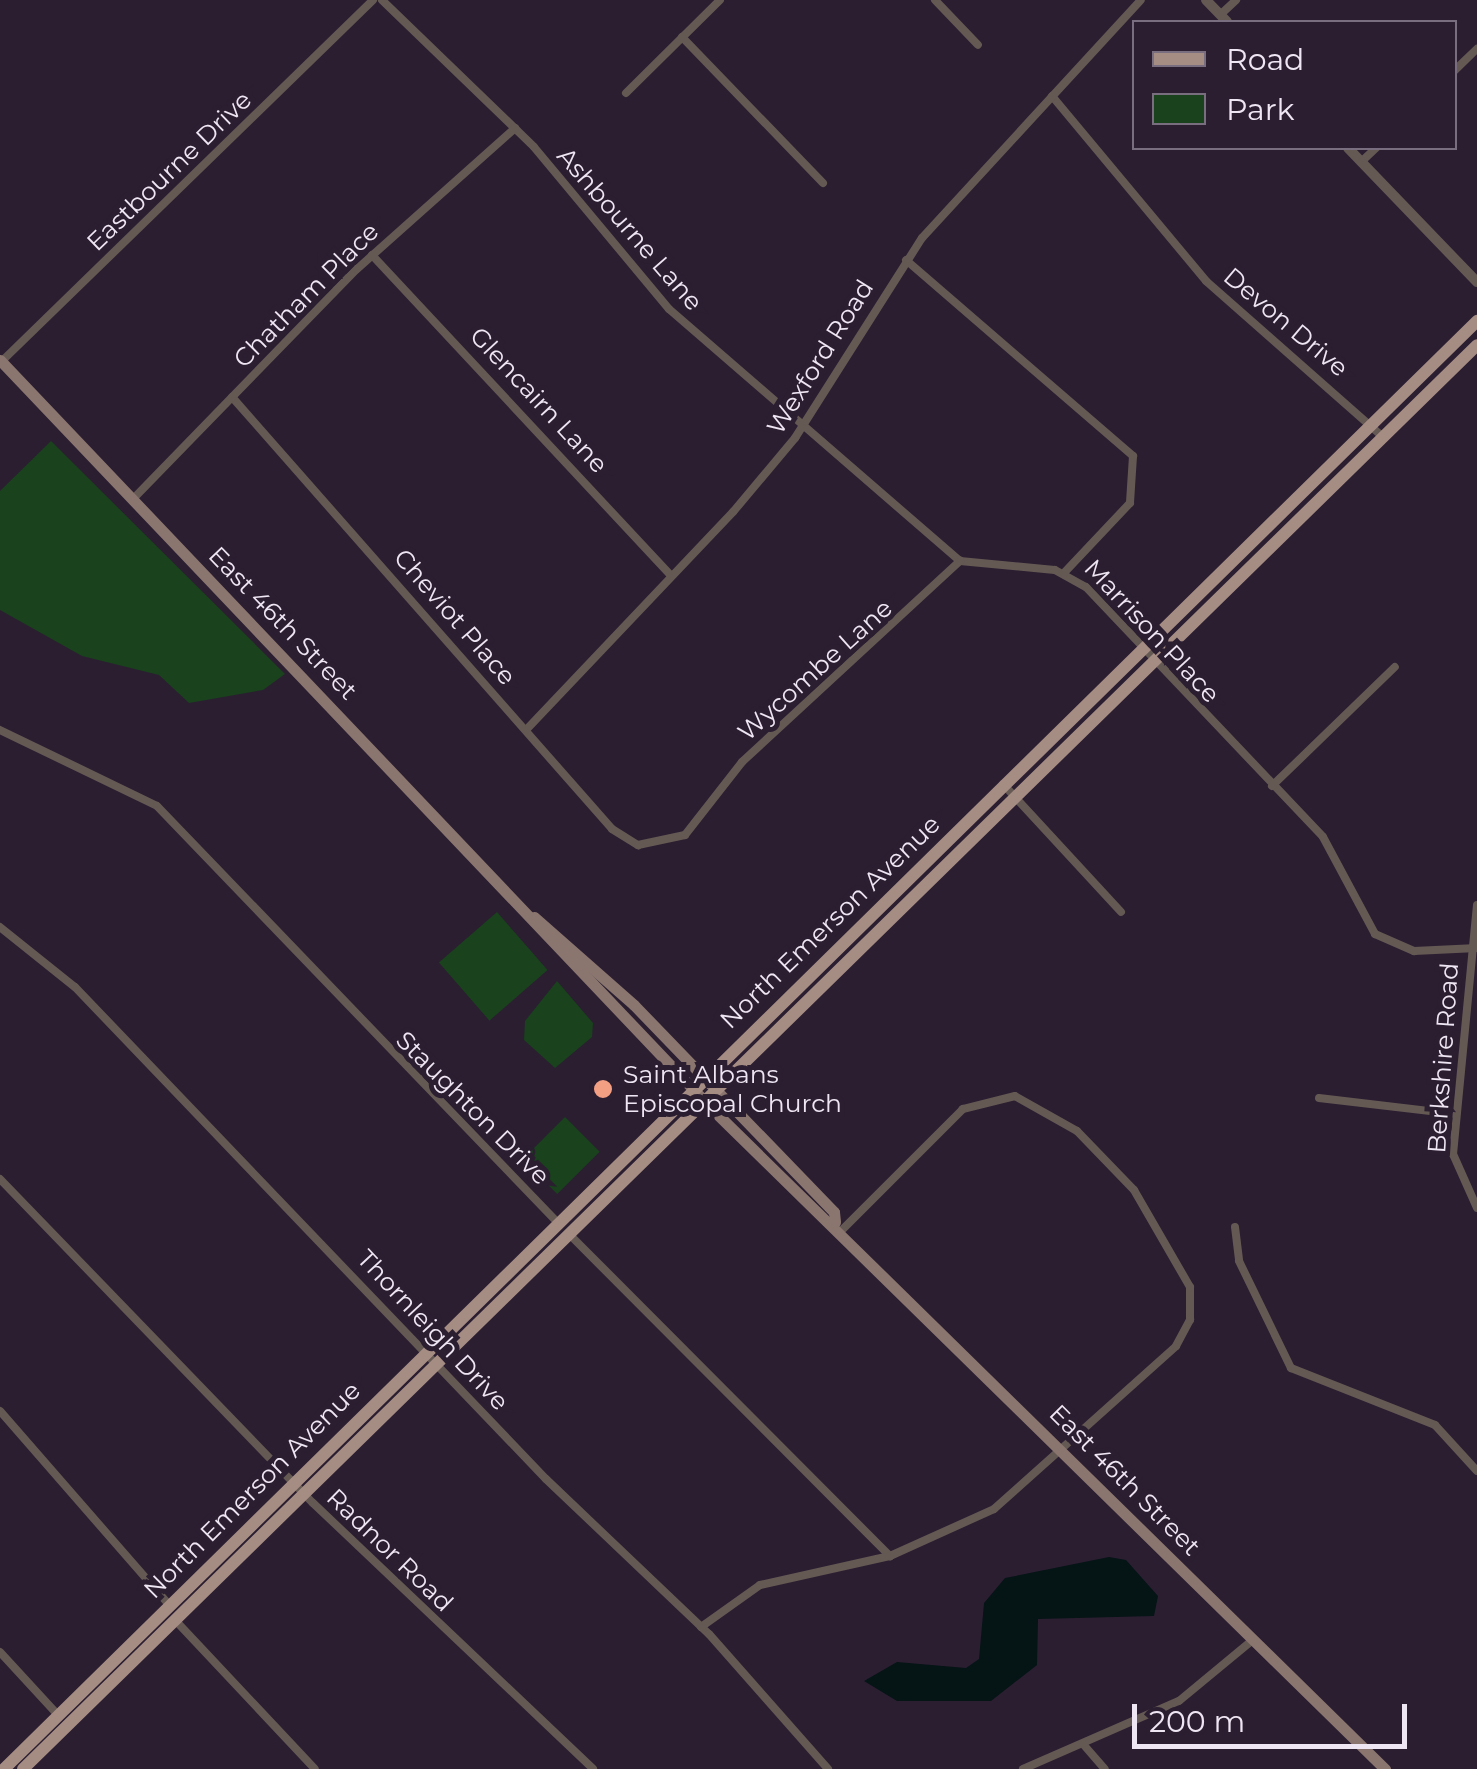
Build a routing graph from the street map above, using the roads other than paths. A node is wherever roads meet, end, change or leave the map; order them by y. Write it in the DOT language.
graph roads {
  1 [pos="373,0"];
  2 [pos="382,0"];
  3 [pos="720,0"];
  4 [pos="935,0"];
  5 [pos="1141,0"];
  6 [pos="1206,0"];
  7 [pos="1236,0"];
  8 [pos="1224,19"];
  9 [pos="682,38"];
  10 [pos="978,45"];
  11 [pos="1477,49"];
  12 [pos="1457,68"];
  13 [pos="626,93"];
  14 [pos="1052,96"];
  15 [pos="515,128"];
  16 [pos="1350,150"];
  17 [pos="1374,150"];
  18 [pos="1361,162"];
  19 [pos="823,183"];
  20 [pos="372,255"];
  21 [pos="906,260"];
  22 [pos="1477,282"];
  23 [pos="1477,321"];
  24 [pos="1477,345"];
  25 [pos="1,362"];
  26 [pos="232,397"];
  27 [pos="803,425"];
  28 [pos="1371,425"];
  29 [pos="1382,437"];
  30 [pos="134,498"];
  31 [pos="960,562"];
  32 [pos="1064,573"];
  33 [pos="671,576"];
  34 [pos="1142,649"];
  35 [pos="1153,662"];
  36 [pos="1396,667"];
  37 [pos="0,730"];
  38 [pos="526,730"];
  39 [pos="1003,784"];
  40 [pos="1272,786"];
  41 [pos="1016,796"];
  42 [pos="656,846"];
  43 [pos="1477,905"];
  44 [pos="1122,912"];
  45 [pos="534,916"];
  46 [pos="0,927"];
  47 [pos="1474,948"];
  48 [pos="703,1077"];
  49 [pos="692,1088"];
  50 [pos="716,1090"];
  51 [pos="1318,1098"];
  52 [pos="704,1101"];
  53 [pos="1456,1114"];
  54 [pos="0,1180"];
  55 [pos="1477,1208"];
  56 [pos="556,1222"];
  57 [pos="838,1226"];
  58 [pos="1235,1226"];
  59 [pos="569,1234"];
  60 [pos="424,1352"];
  61 [pos="436,1364"];
  62 [pos="0,1411"];
  63 [pos="1064,1452"];
  64 [pos="1477,1471"];
  65 [pos="293,1482"];
  66 [pos="304,1494"];
  67 [pos="890,1556"];
  68 [pos="169,1604"];
  69 [pos="176,1622"];
  70 [pos="701,1627"];
  71 [pos="1254,1639"];
  72 [pos="0,1652"];
  73 [pos="63,1720"];
  74 [pos="1082,1744"];
  75 [pos="305,1759"];
  76 [pos="4,1769"];
  77 [pos="23,1769"];
  78 [pos="295,1769"];
  79 [pos="315,1769"];
  80 [pos="593,1769"];
  81 [pos="828,1769"];
  82 [pos="1023,1769"];
  83 [pos="1105,1769"];
  84 [pos="1385,1769"];
  1 -- 25 [label="street, Eastbourne Drive"];
  2 -- 15 [label="street, Ashbourne Lane"];
  3 -- 9 [label="street"];
  4 -- 10 [label="street"];
  5 -- 14 [label="street, Wexford Road"];
  6 -- 8 [label="street"];
  7 -- 8 [label="street"];
  9 -- 13 [label="street"];
  9 -- 19 [label="street"];
  11 -- 12 [label="street"];
  14 -- 21 [label="street, Wexford Road"];
  14 -- 28 [label="street, Devon Drive"];
  15 -- 20 [label="street, Chatham Place"];
  15 -- 27 [label="street, Ashbourne Lane"];
  16 -- 18 [label="street"];
  17 -- 18 [label="street"];
  18 -- 22 [label="street"];
  20 -- 26 [label="street, Chatham Place"];
  20 -- 33 [label="street, Glencairn Lane"];
  21 -- 27 [label="street, Wexford Road"];
  21 -- 32 [label="street, Marrison Place"];
  23 -- 28 [label="main road, North Emerson Avenue"];
  24 -- 29 [label="main road, North Emerson Avenue"];
  25 -- 30 [label="main road, East 46th Street"];
  26 -- 30 [label="street, Chatham Place"];
  26 -- 38 [label="street, Cheviot Place"];
  27 -- 31 [label="street, Ashbourne Lane"];
  27 -- 33 [label="street, Wexford Road"];
  28 -- 29 [label="street, Devon Drive"];
  28 -- 34 [label="main road, North Emerson Avenue"];
  29 -- 35 [label="main road, North Emerson Avenue"];
  30 -- 45 [label="main road, East 46th Street"];
  31 -- 32 [label="street"];
  31 -- 42 [label="street, Wycombe Lane"];
  32 -- 34 [label="street, Marrison Place"];
  33 -- 38 [label="street, Wexford Road"];
  34 -- 35 [label="street, Marrison Place"];
  34 -- 39 [label="main road, North Emerson Avenue"];
  35 -- 40 [label="street, Marrison Place"];
  35 -- 41 [label="main road, North Emerson Avenue"];
  36 -- 40 [label="street"];
  37 -- 56 [label="street, Staughton Drive"];
  38 -- 42 [label="street, Cheviot Place"];
  39 -- 41 [label="street"];
  39 -- 48 [label="main road, North Emerson Avenue"];
  40 -- 47 [label="street, Marrison Place"];
  41 -- 44 [label="street"];
  41 -- 50 [label="main road, North Emerson Avenue"];
  43 -- 47 [label="street, Berkshire Road"];
  45 -- 48 [label="main road, East 46th Street"];
  45 -- 49 [label="main road, East 46th Street"];
  46 -- 60 [label="street, Thornleigh Drive"];
  47 -- 53 [label="street, Berkshire Road"];
  48 -- 49 [label="main road, North Emerson Avenue"];
  48 -- 50 [label="main road, East 46th Street"];
  49 -- 52 [label="main road, East 46th Street"];
  49 -- 56 [label="main road, North Emerson Avenue"];
  50 -- 52 [label="main road, North Emerson Avenue"];
  50 -- 57 [label="main road, East 46th Street"];
  51 -- 53 [label="street"];
  52 -- 57 [label="main road, East 46th Street"];
  52 -- 59 [label="main road, North Emerson Avenue"];
  53 -- 55 [label="street, Berkshire Road"];
  54 -- 65 [label="street, Radnor Road"];
  56 -- 59 [label="street, Staughton Drive"];
  56 -- 60 [label="main road, North Emerson Avenue"];
  57 -- 63 [label="main road, East 46th Street"];
  57 -- 63 [label="street"];
  58 -- 64 [label="street"];
  59 -- 61 [label="main road, North Emerson Avenue"];
  59 -- 67 [label="street, Staughton Drive"];
  60 -- 61 [label="street, Thornleigh Drive"];
  60 -- 65 [label="main road, North Emerson Avenue"];
  61 -- 66 [label="main road, North Emerson Avenue"];
  61 -- 70 [label="street, Thornleigh Drive"];
  62 -- 68 [label="street"];
  63 -- 67 [label="street"];
  63 -- 71 [label="main road, East 46th Street"];
  65 -- 66 [label="street, Radnor Road"];
  65 -- 68 [label="main road, North Emerson Avenue"];
  66 -- 69 [label="main road, North Emerson Avenue"];
  66 -- 80 [label="street, Radnor Road"];
  67 -- 70 [label="street"];
  68 -- 69 [label="street"];
  68 -- 73 [label="main road, North Emerson Avenue"];
  69 -- 73 [label="main road, North Emerson Avenue"];
  69 -- 75 [label="street"];
  70 -- 81 [label="street, Thornleigh Drive"];
  71 -- 74 [label="street"];
  71 -- 84 [label="main road, East 46th Street"];
  72 -- 73 [label="street"];
  73 -- 76 [label="main road, North Emerson Avenue"];
  73 -- 77 [label="main road, North Emerson Avenue"];
  74 -- 82 [label="street"];
  74 -- 83 [label="street"];
  75 -- 78 [label="street"];
  75 -- 79 [label="street"];
}
